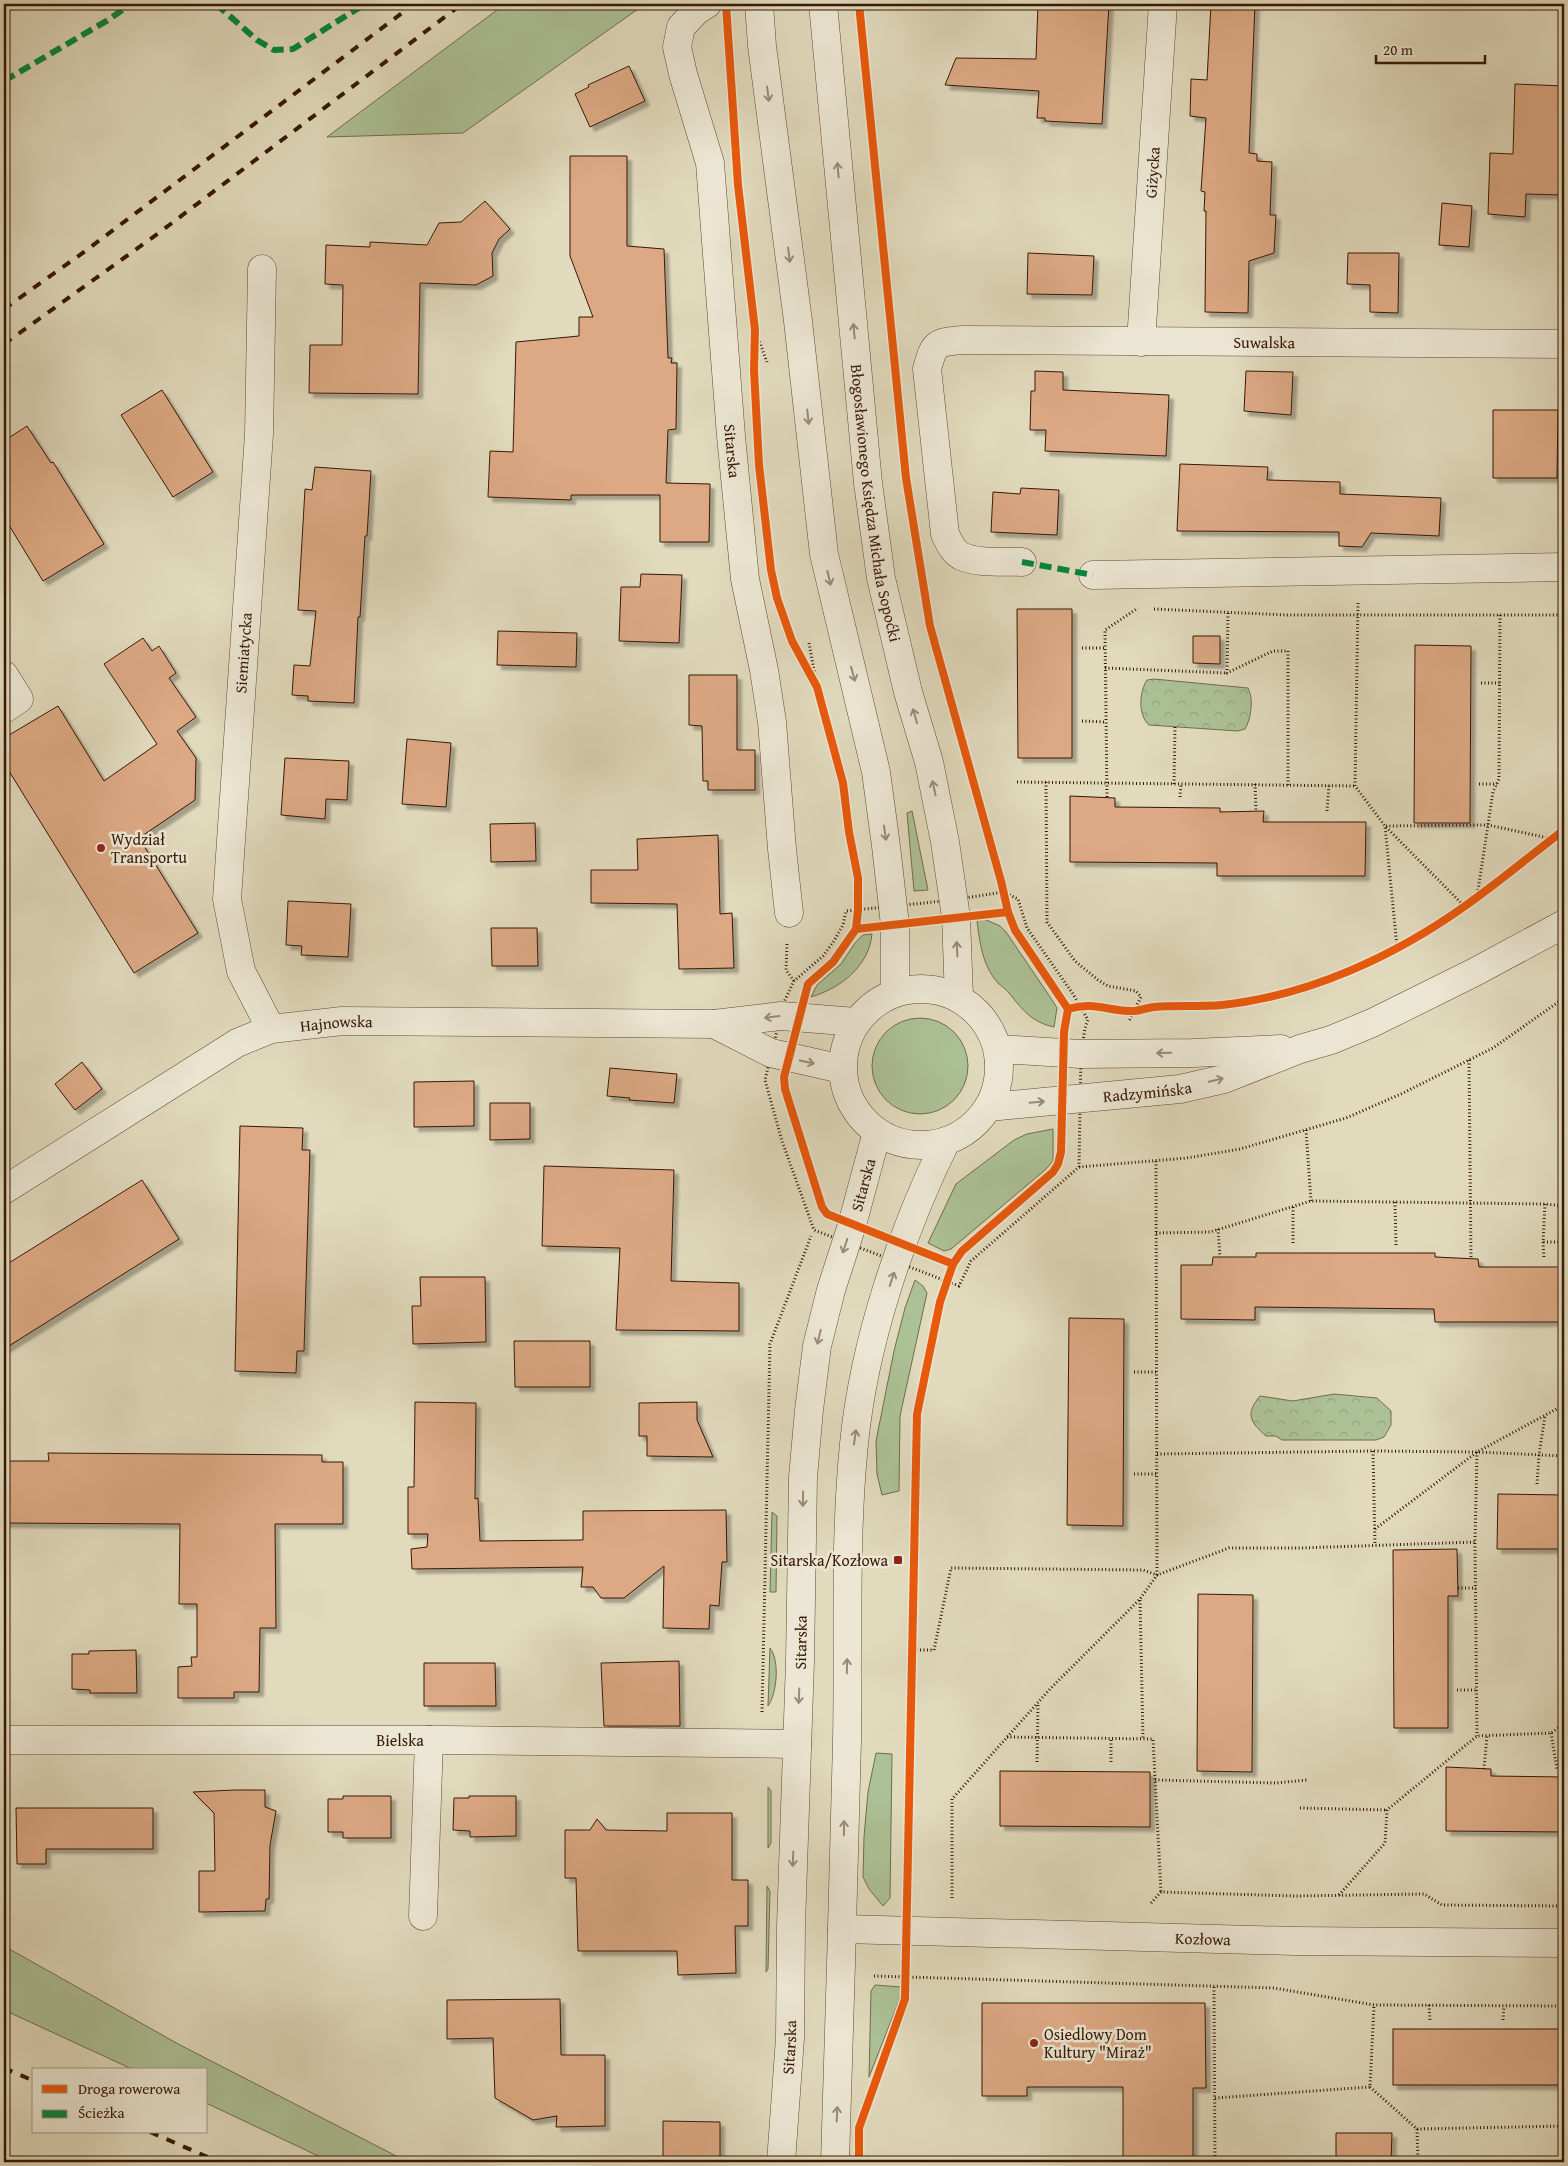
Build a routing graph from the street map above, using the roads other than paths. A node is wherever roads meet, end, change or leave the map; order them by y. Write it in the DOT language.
graph roads {
  1 [pos="707,4"];
  2 [pos="759,4"];
  3 [pos="823,4"];
  4 [pos="1163,4"];
  5 [pos="262,269"];
  6 [pos="1141,342"];
  7 [pos="1564,344"];
  8 [pos="1022,562"];
  9 [pos="1564,567"];
  10 [pos="1093,575"];
  11 [pos="4,675"];
  12 [pos="4,709"];
  13 [pos="789,913"];
  14 [pos="1564,924"];
  15 [pos="895,992"];
  16 [pos="959,998"];
  17 [pos="856,1022"];
  18 [pos="714,1024"];
  19 [pos="270,1029"];
  20 [pos="998,1049"];
  21 [pos="1300,1049"];
  22 [pos="842,1069"];
  23 [pos="989,1106"];
  24 [pos="877,1132"];
  25 [pos="946,1141"];
  26 [pos="6,1184"];
  27 [pos="4,1740"];
  28 [pos="429,1740"];
  29 [pos="797,1744"];
  30 [pos="424,1916"];
  31 [pos="842,1929"];
  32 [pos="1564,1943"];
  33 [pos="781,2162"];
  34 [pos="835,2162"];
  1 -- 13 [label="street, Sitarska"];
  2 -- 15 [label="street, one-way"];
  16 -- 3 [label="street, Błogosławionego Księdza Michała Sopoćki, one-way"];
  4 -- 6 [label="street, Giżycka"];
  5 -- 19 [label="street, Siemiatycka"];
  6 -- 7 [label="street, Suwalska"];
  6 -- 8 [label="street, Suwalska"];
  9 -- 10 [label="street"];
  11 -- 12 [label="street"];
  14 -- 21 [label="street, Radzymińska"];
  15 -- 16 [label="street"];
  15 -- 17 [label="street"];
  16 -- 20 [label="street"];
  17 -- 18 [label="street, Hajnowska, one-way"];
  17 -- 22 [label="street"];
  18 -- 19 [label="street, Hajnowska"];
  18 -- 22 [label="street, Hajnowska, one-way"];
  19 -- 26 [label="street, Hajnowska"];
  21 -- 20 [label="street, Radzymińska, one-way"];
  20 -- 23 [label="street"];
  23 -- 21 [label="street, Radzymińska, one-way"];
  22 -- 24 [label="street"];
  23 -- 25 [label="street"];
  24 -- 25 [label="street"];
  24 -- 29 [label="street, Sitarska, one-way"];
  31 -- 25 [label="street, one-way"];
  27 -- 28 [label="street, Bielska"];
  28 -- 29 [label="street, Bielska"];
  28 -- 30 [label="street"];
  29 -- 33 [label="street, Sitarska, one-way"];
  31 -- 32 [label="street, Kozłowa"];
  34 -- 31 [label="street, one-way"];
}
